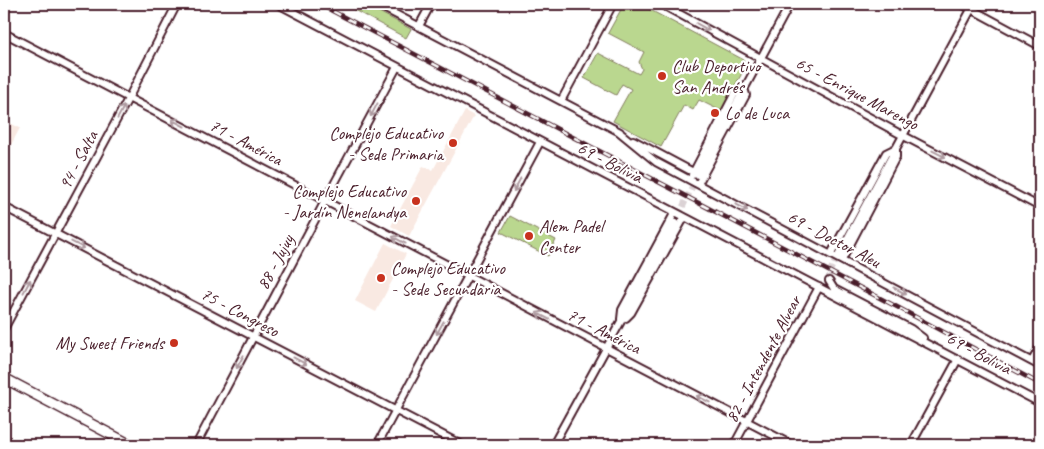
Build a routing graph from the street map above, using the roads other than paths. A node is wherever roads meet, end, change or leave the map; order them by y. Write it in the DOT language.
graph roads {
  1 [pos="177,4"];
  2 [pos="278,4"];
  3 [pos="376,4"];
  4 [pos="431,4"];
  5 [pos="613,4"];
  6 [pos="661,4"];
  7 [pos="790,4"];
  8 [pos="962,4"];
  9 [pos="972,6"];
  10 [pos="419,26"];
  11 [pos="4,33"];
  12 [pos="1040,46"];
  13 [pos="760,58"];
  14 [pos="397,67"];
  15 [pos="744,88"];
  16 [pos="129,97"];
  17 [pos="562,101"];
  18 [pos="618,132"];
  19 [pos="902,135"];
  20 [pos="540,142"];
  21 [pos="896,148"];
  22 [pos="696,173"];
  23 [pos="689,179"];
  24 [pos="698,184"];
  25 [pos="325,201"];
  26 [pos="4,207"];
  27 [pos="1040,207"];
  28 [pos="675,212"];
  29 [pos="684,218"];
  30 [pos="675,223"];
  31 [pos="55,233"];
  32 [pos="837,256"];
  33 [pos="468,277"];
  34 [pos="829,281"];
  35 [pos="819,288"];
  36 [pos="619,325"];
  37 [pos="4,329"];
  38 [pos="253,336"];
  39 [pos="930,344"];
  40 [pos="1040,347"];
  41 [pos="606,349"];
  42 [pos="958,359"];
  43 [pos="1032,361"];
  44 [pos="1040,366"];
  45 [pos="4,378"];
  46 [pos="1040,403"];
  47 [pos="396,410"];
  48 [pos="747,421"];
  49 [pos="131,445"];
  50 [pos="196,445"];
  51 [pos="377,445"];
  52 [pos="462,445"];
  53 [pos="553,445"];
  54 [pos="734,445"];
  55 [pos="792,445"];
  56 [pos="911,445"];
  1 -- 16 [label="street, 94 - Salta"];
  2 -- 14 [label="street, 69 - Bolivia"];
  3 -- 10 [label="street, 69 - Doctor Aleu"];
  4 -- 10 [label="street"];
  5 -- 17 [label="street"];
  6 -- 13 [label="street, 65 - Enrique Marengo, one-way"];
  7 -- 13 [label="street"];
  8 -- 9 [label="street"];
  9 -- 12 [label="street"];
  9 -- 19 [label="street"];
  10 -- 17 [label="street, 69 - Doctor Aleu"];
  11 -- 16 [label="street, 71 - América"];
  13 -- 15 [label="street"];
  13 -- 19 [label="street, 65 - Enrique Marengo"];
  14 -- 20 [label="street, 69 - Bolivia"];
  14 -- 25 [label="street, 88 - Jujuy, one-way"];
  15 -- 22 [label="street"];
  15 -- 24 [label="street"];
  25 -- 16 [label="street, 71 - América, one-way"];
  31 -- 16 [label="street, 94 - Salta, one-way"];
  17 -- 18 [label="street, 69 - Doctor Aleu"];
  18 -- 22 [label="street, 69 - Doctor Aleu"];
  18 -- 23 [label="street, 69 - Doctor Aleu"];
  19 -- 21 [label="street"];
  19 -- 27 [label="street, 65 - Enrique Marengo, one-way"];
  20 -- 28 [label="street, 69 - Bolivia"];
  20 -- 33 [label="street, one-way"];
  21 -- 32 [label="street"];
  21 -- 32 [label="street"];
  22 -- 23 [label="street"];
  23 -- 24 [label="street, 69 - Doctor Aleu"];
  24 -- 32 [label="street, 69 - Doctor Aleu, one-way"];
  33 -- 25 [label="street, 71 - América, one-way"];
  25 -- 38 [label="street, 88 - Jujuy"];
  26 -- 31 [label="street, 75 - Congreso"];
  28 -- 29 [label="street, 69 - Bolivia"];
  28 -- 36 [label="street"];
  29 -- 35 [label="street, 69 - Bolivia"];
  29 -- 36 [label="street"];
  30 -- 36 [label="street"];
  37 -- 31 [label="street, 94 - Salta, one-way"];
  31 -- 38 [label="street, 75 - Congreso, one-way"];
  32 -- 43 [label="street, 69 - Doctor Aleu, one-way"];
  41 -- 33 [label="street, 71 - América, one-way"];
  33 -- 47 [label="street, one-way"];
  34 -- 39 [label="street, 69 - Bolivia"];
  35 -- 39 [label="street, 69 - Bolivia"];
  35 -- 48 [label="street, 82 - Intendente Alvear"];
  36 -- 41 [label="street"];
  38 -- 47 [label="street, 75 - Congreso, one-way"];
  38 -- 50 [label="street, 88 - Jujuy, one-way"];
  39 -- 42 [label="street, 69 - Bolivia"];
  40 -- 43 [label="street"];
  48 -- 41 [label="street, 71 - América, one-way"];
  41 -- 53 [label="street"];
  42 -- 46 [label="street, 69 - Bolivia"];
  42 -- 56 [label="street"];
  43 -- 44 [label="street, 69 - Doctor Aleu"];
  45 -- 49 [label="street"];
  47 -- 51 [label="street"];
  47 -- 52 [label="street, 75 - Congreso"];
  48 -- 54 [label="street, 82 - Intendente Alvear"];
  48 -- 55 [label="street, 71 - América"];
}
